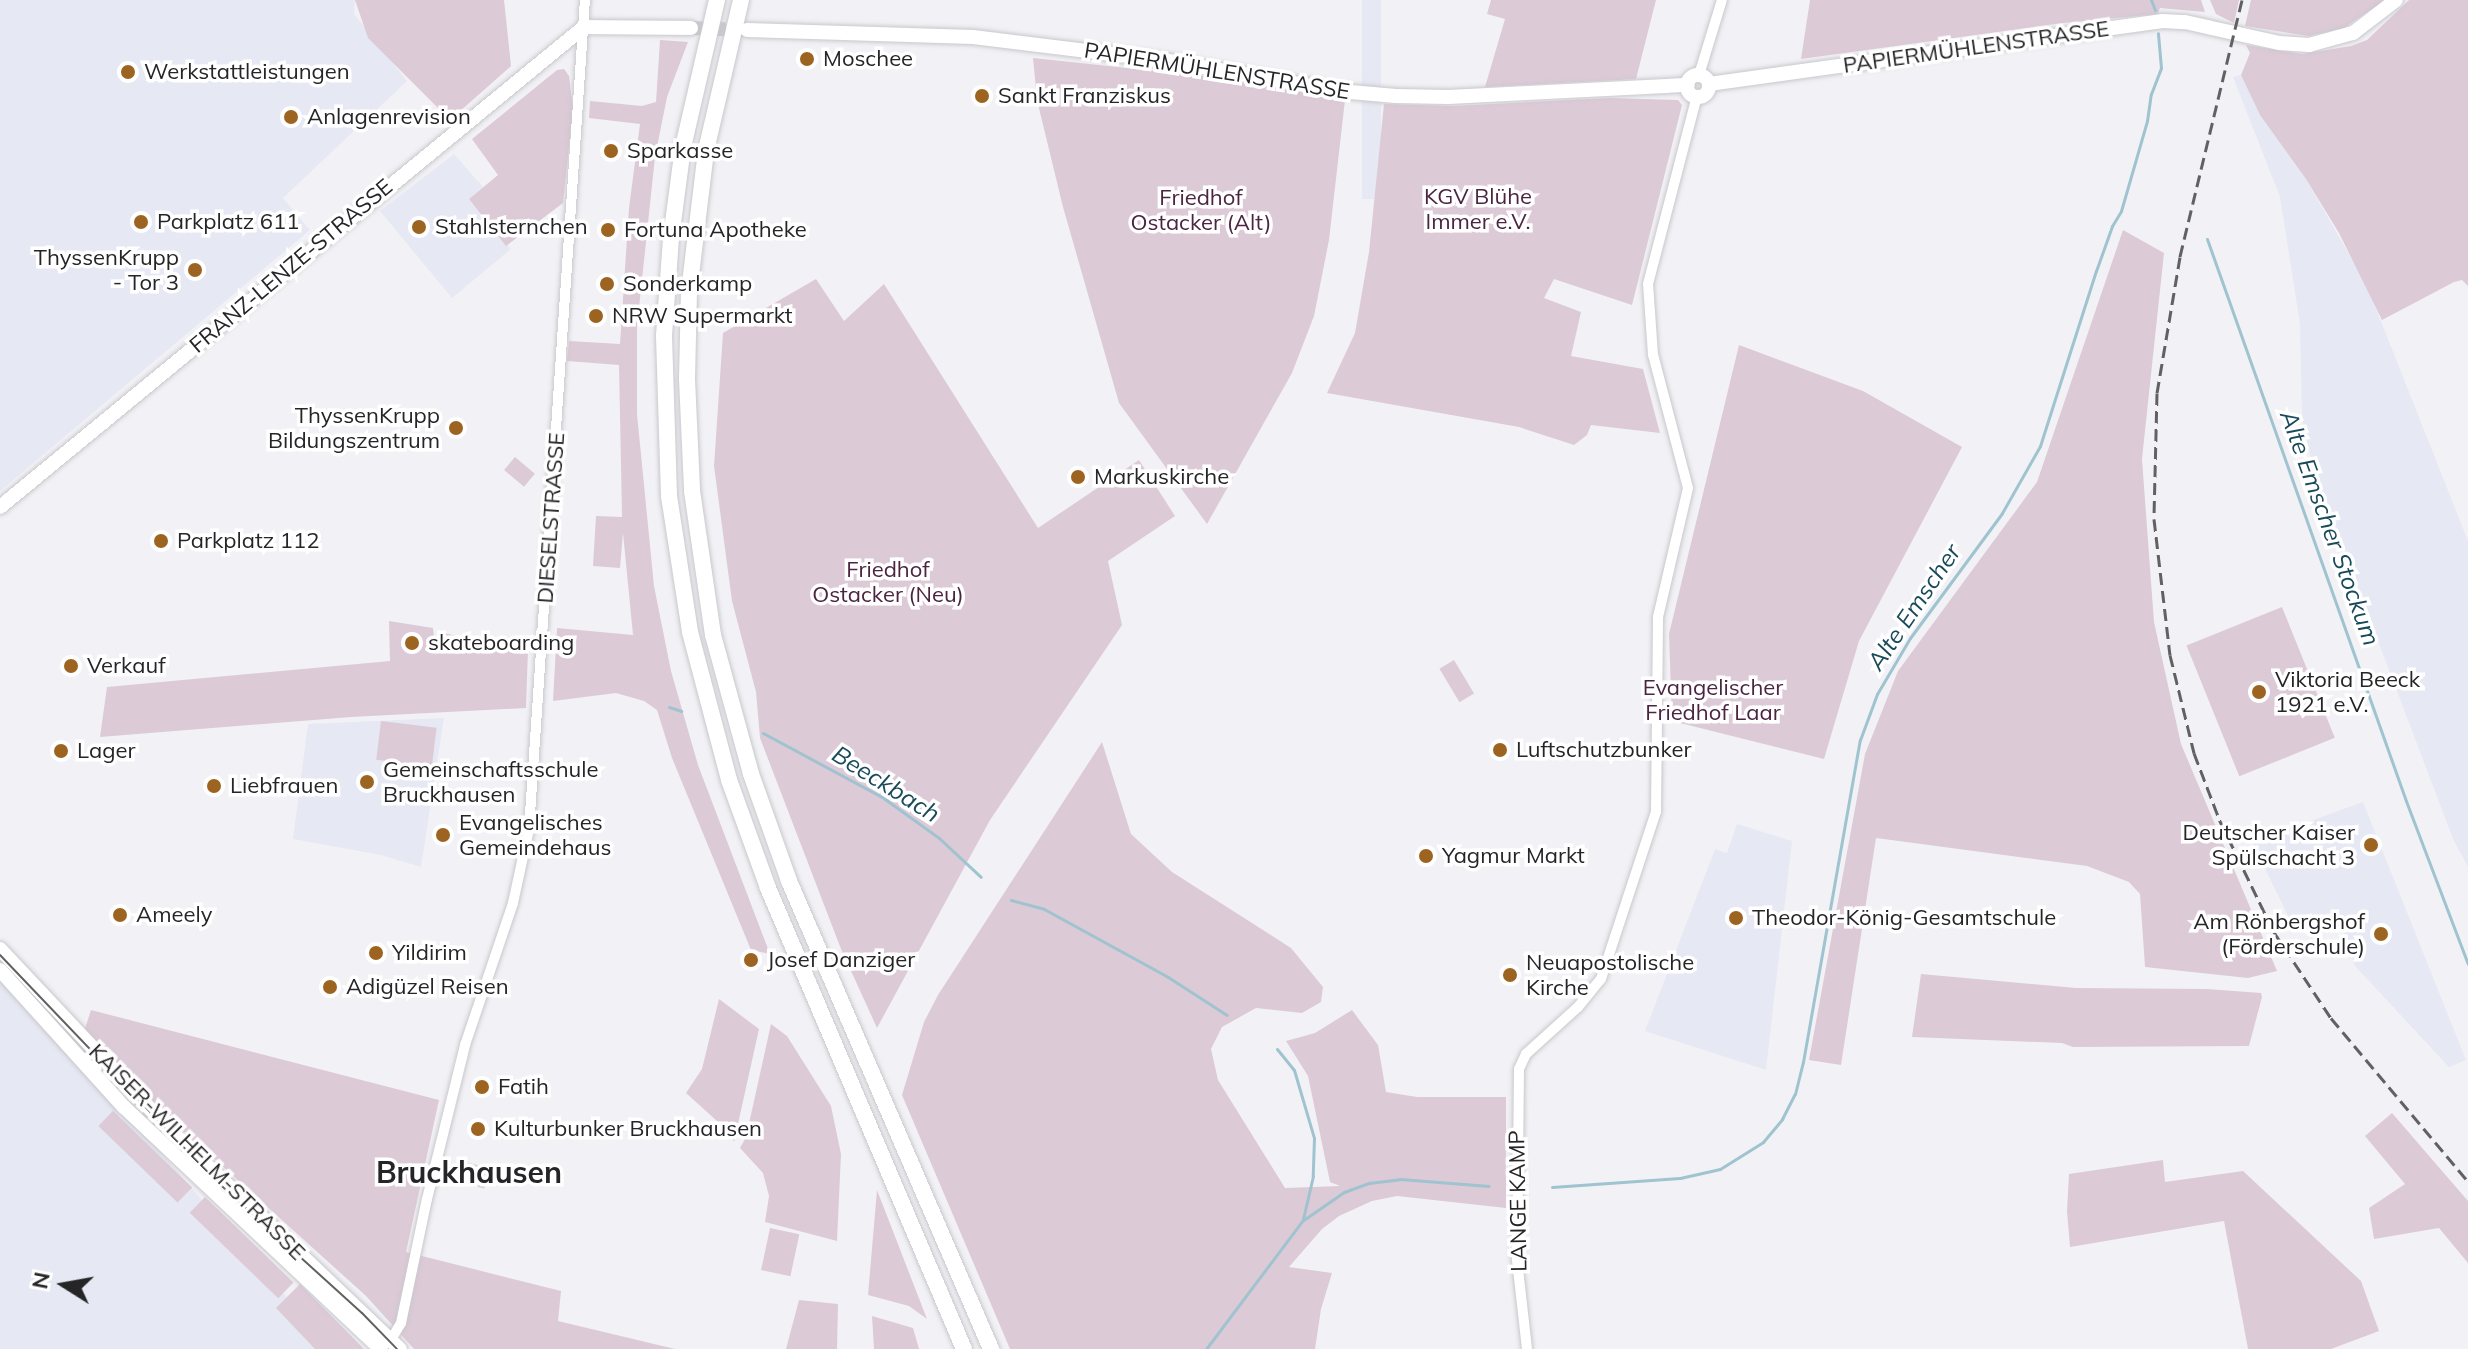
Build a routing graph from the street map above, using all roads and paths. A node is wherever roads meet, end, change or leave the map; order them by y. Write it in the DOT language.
graph roads {
  1 [pos="585,0"];
  2 [pos="717,0"];
  3 [pos="741,0"];
  4 [pos="1722,0"];
  5 [pos="2396,0"];
  6 [pos="584,27"];
  7 [pos="691,28"];
  8 [pos="747,30"];
  9 [pos="1704,79"];
  10 [pos="1692,91"];
  11 [pos="0,507"];
  12 [pos="0,949"];
  13 [pos="0,970"];
  14 [pos="389,1347"];
  15 [pos="964,1349"];
  16 [pos="991,1349"];
  17 [pos="1527,1349"];
  1 -- 6 [label="street, DIESELSTRASSE"];
  2 -- 15 [label="highway"];
  3 -- 16 [label="highway"];
  4 -- 9 [label="street"];
  5 -- 9 [label="main road, PAPIERMÜHLENSTRASSE"];
  6 -- 7 [label="main road"];
  6 -- 11 [label="main road, FRANZ-LENZE-STRASSE"];
  6 -- 14 [label="street, DIESELSTRASSE"];
  8 -- 10 [label="main road, PAPIERMÜHLENSTRASSE"];
  9 -- 10 [label="main road"];
  10 -- 17 [label="street, LANGE KAMP"];
  12 -- 14 [label="main road, KAISER-WILHELM-STRASSE"];
  13 -- 14 [label="main road, KAISER-WILHELM-STRASSE"];
}
